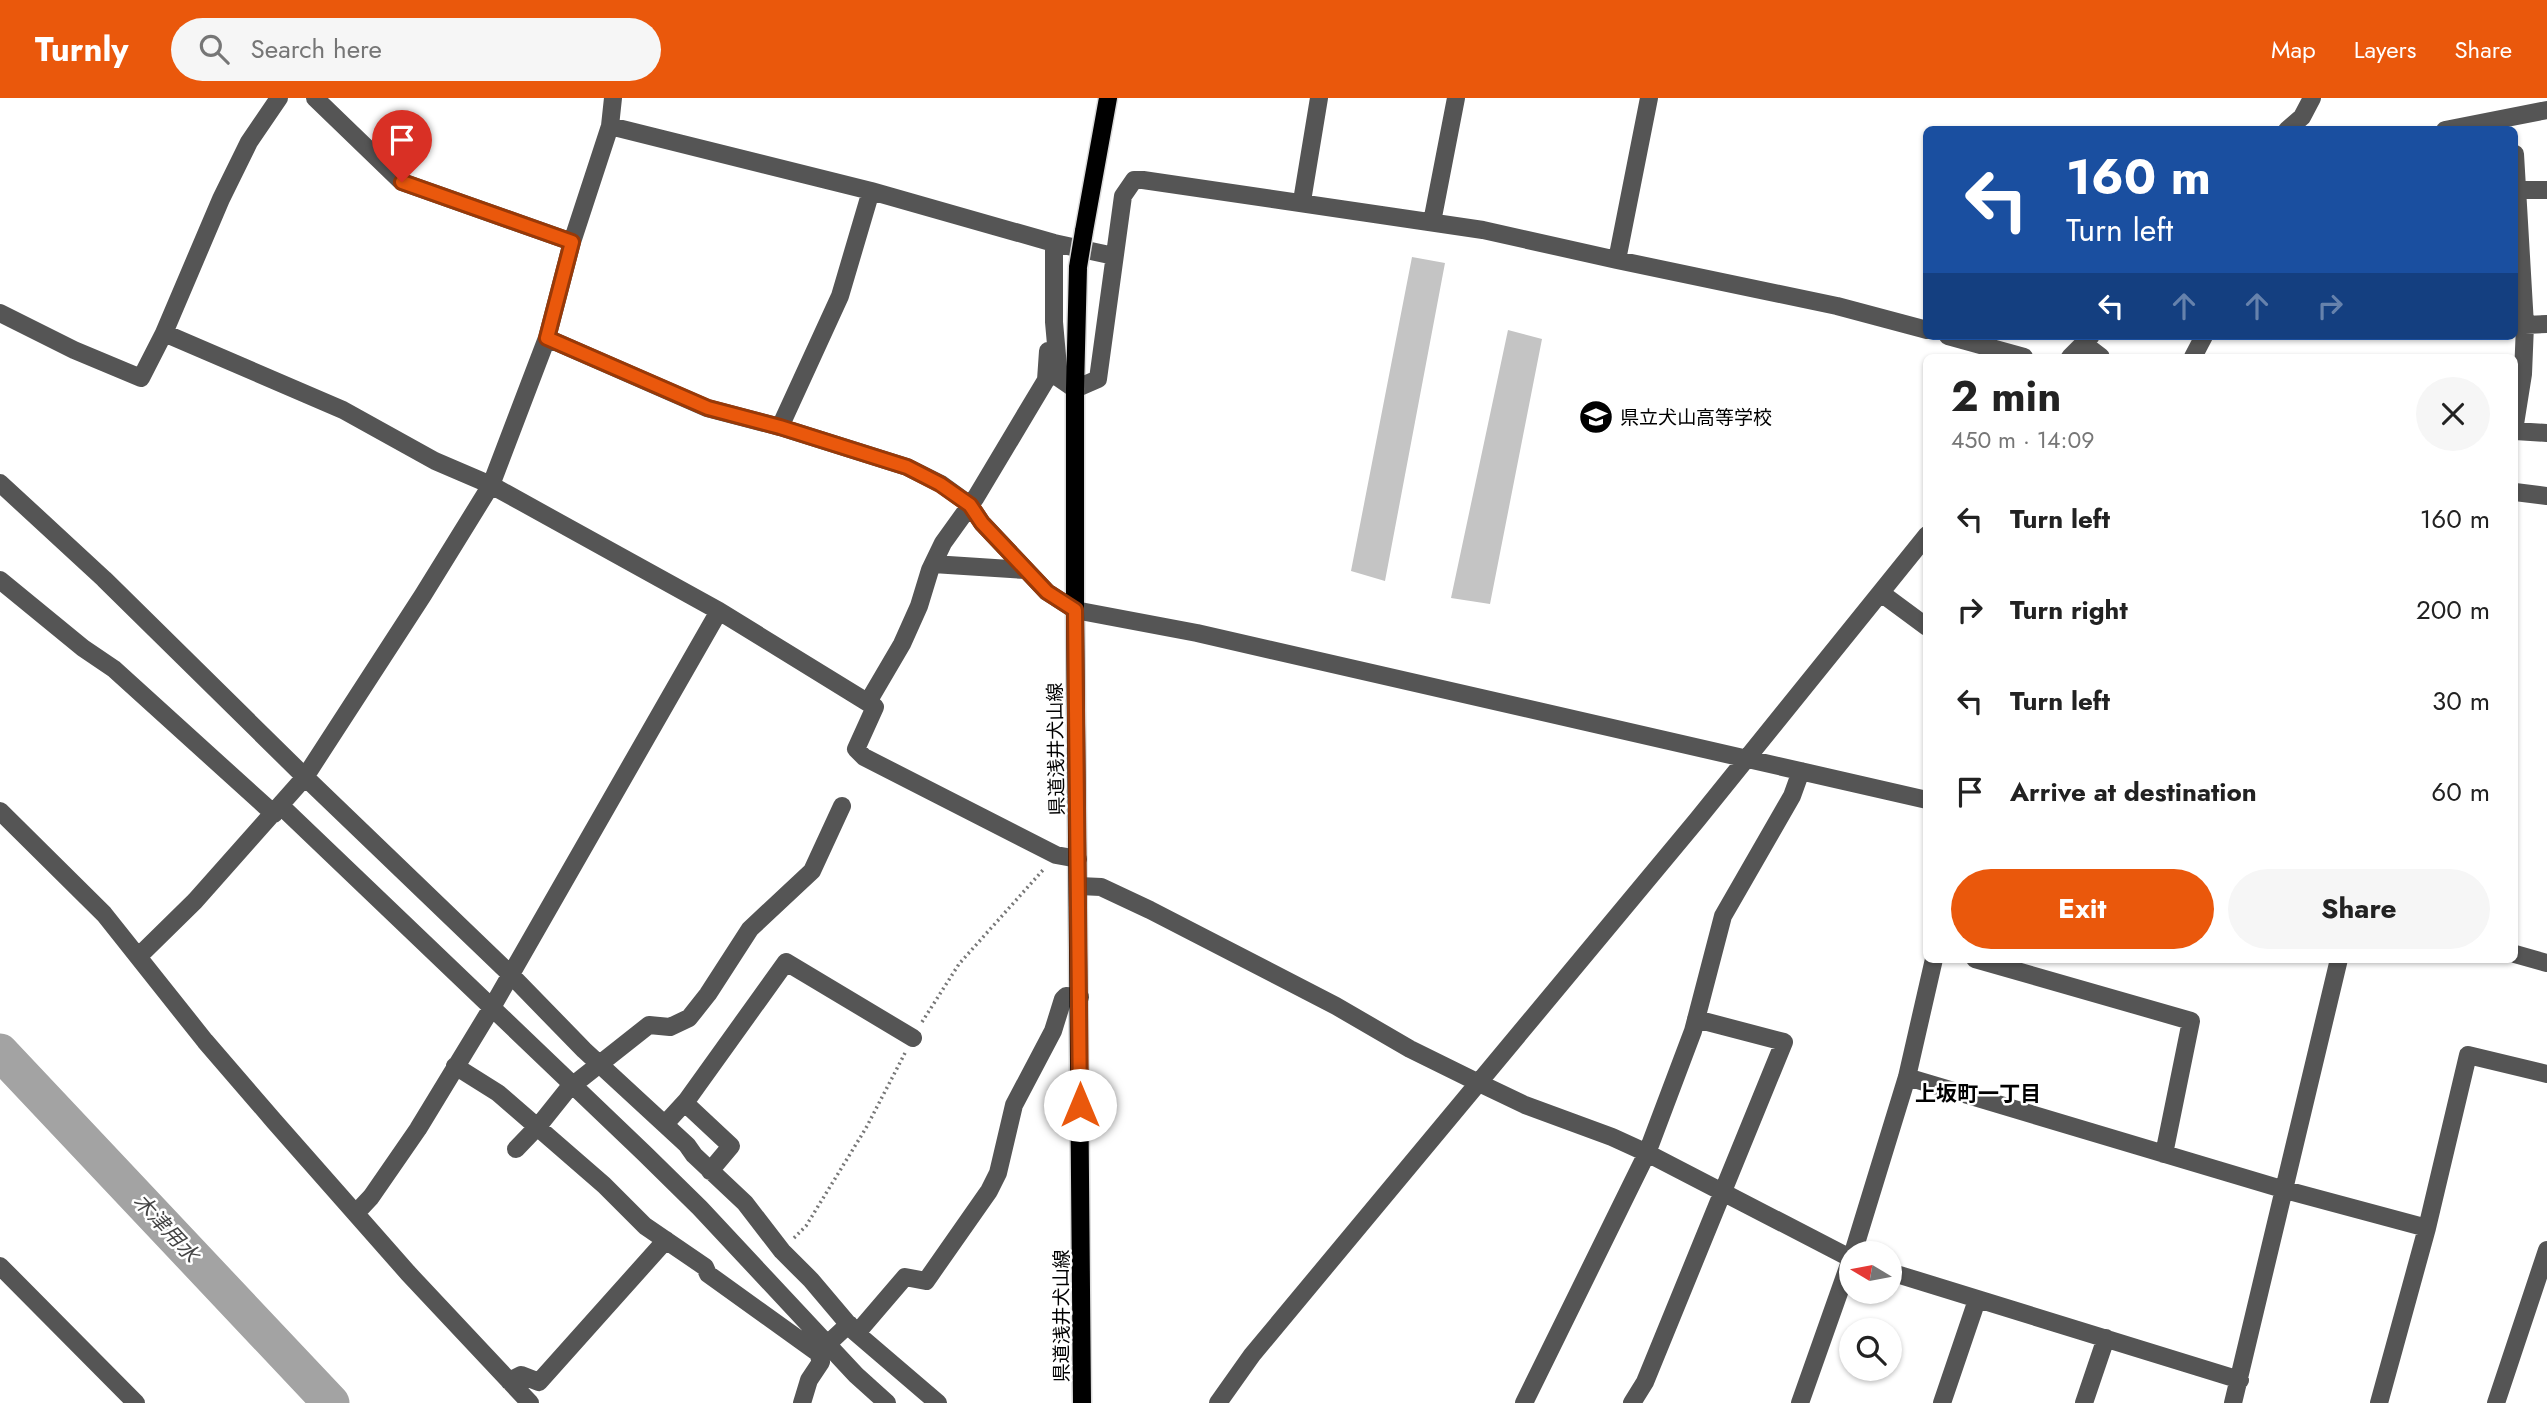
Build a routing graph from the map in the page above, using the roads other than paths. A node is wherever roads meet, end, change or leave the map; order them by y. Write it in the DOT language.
graph roads {
  1 [pos="279,98"];
  2 [pos="315,98"];
  3 [pos="613,98"];
  4 [pos="1108,98"];
  5 [pos="1319,98"];
  6 [pos="1456,98"];
  7 [pos="1649,98"];
  8 [pos="2312,98"];
  9 [pos="2547,110"];
  10 [pos="2513,123"];
  11 [pos="610,126"];
  12 [pos="2292,126"];
  13 [pos="2484,126"];
  14 [pos="2518,190"];
  15 [pos="2547,190"];
  16 [pos="871,191"];
  17 [pos="1302,201"];
  18 [pos="2518,207"];
  19 [pos="1432,222"];
  20 [pos="572,242"];
  21 [pos="1054,243"];
  22 [pos="1114,257"];
  23 [pos="1617,260"];
  24 [pos="0,313"];
  25 [pos="1054,322"];
  26 [pos="2547,324"];
  27 [pos="2525,325"];
  28 [pos="1923,329"];
  29 [pos="164,333"];
  30 [pos="547,338"];
  31 [pos="1962,340"];
  32 [pos="2087,340"];
  33 [pos="2013,354"];
  34 [pos="2073,354"];
  35 [pos="2099,354"];
  36 [pos="1075,389"];
  37 [pos="2518,405"];
  38 [pos="780,427"];
  39 [pos="2518,431"];
  40 [pos="2547,433"];
  41 [pos="0,483"];
  42 [pos="491,485"];
  43 [pos="2518,492"];
  44 [pos="2547,496"];
  45 [pos="970,505"];
  46 [pos="1923,540"];
  47 [pos="933,564"];
  48 [pos="1025,570"];
  49 [pos="0,580"];
  50 [pos="1881,593"];
  51 [pos="1075,610"];
  52 [pos="719,611"];
  53 [pos="1923,623"];
  54 [pos="867,702"];
  55 [pos="1746,759"];
  56 [pos="1801,771"];
  57 [pos="305,777"];
  58 [pos="1923,799"];
  59 [pos="842,806"];
  60 [pos="277,810"];
  61 [pos="0,811"];
  62 [pos="1078,859"];
  63 [pos="1079,886"];
  64 [pos="2518,955"];
  65 [pos="139,956"];
  66 [pos="1933,963"];
  67 [pos="1989,963"];
  68 [pos="2338,963"];
  69 [pos="2547,964"];
  70 [pos="509,973"];
  71 [pos="1080,997"];
  72 [pos="491,1009"];
  73 [pos="1696,1019"];
  74 [pos="913,1038"];
  75 [pos="599,1064"];
  76 [pos="455,1066"];
  77 [pos="2547,1074"];
  78 [pos="1907,1077"];
  79 [pos="1479,1083"];
  80 [pos="573,1084"];
  81 [pos="685,1103"];
  82 [pos="665,1124"];
  83 [pos="538,1126"];
  84 [pos="516,1149"];
  85 [pos="1647,1153"];
  86 [pos="2164,1154"];
  87 [pos="710,1171"];
  88 [pos="2283,1189"];
  89 [pos="1723,1192"];
  90 [pos="356,1213"];
  91 [pos="2427,1228"];
  92 [pos="666,1240"];
  93 [pos="1857,1241"];
  94 [pos="1839,1250"];
  95 [pos="2547,1250"];
  96 [pos="0,1266"];
  97 [pos="1902,1276"];
  98 [pos="1839,1294"];
  99 [pos="1977,1300"];
  100 [pos="853,1329"];
  101 [pos="2106,1338"];
  102 [pos="822,1348"];
  103 [pos="2240,1380"];
  104 [pos="509,1381"];
  105 [pos="136,1403"];
  106 [pos="530,1403"];
  107 [pos="802,1403"];
  108 [pos="887,1403"];
  109 [pos="938,1403"];
  110 [pos="1082,1403"];
  111 [pos="1218,1403"];
  112 [pos="1524,1403"];
  113 [pos="1632,1403"];
  114 [pos="1800,1403"];
  115 [pos="1942,1403"];
  116 [pos="2084,1403"];
  117 [pos="2233,1403"];
  118 [pos="2379,1403"];
  119 [pos="2496,1403"];
  1 -- 29 [label="street"];
  2 -- 20 [label="street"];
  3 -- 11 [label="street"];
  4 -- 36 [label="main road, 県道浅井犬山線, bridge"];
  5 -- 17 [label="street"];
  6 -- 19 [label="street"];
  7 -- 23 [label="street"];
  8 -- 12 [label="street"];
  9 -- 10 [label="street"];
  10 -- 13 [label="street"];
  11 -- 16 [label="street"];
  11 -- 20 [label="street"];
  14 -- 15 [label="street"];
  16 -- 21 [label="street"];
  16 -- 38 [label="street"];
  17 -- 19 [label="street"];
  17 -- 22 [label="street"];
  18 -- 27 [label="street"];
  19 -- 23 [label="street"];
  20 -- 30 [label="street"];
  21 -- 22 [label="street"];
  21 -- 25 [label="street"];
  22 -- 36 [label="street"];
  23 -- 28 [label="street"];
  24 -- 29 [label="street"];
  25 -- 36 [label="street"];
  25 -- 45 [label="street"];
  26 -- 27 [label="street"];
  27 -- 37 [label="street"];
  29 -- 42 [label="street"];
  30 -- 38 [label="street"];
  30 -- 42 [label="street"];
  31 -- 33 [label="street"];
  32 -- 34 [label="street"];
  32 -- 35 [label="street"];
  36 -- 51 [label="main road, 県道浅井犬山線"];
  38 -- 45 [label="street"];
  39 -- 40 [label="street"];
  41 -- 57 [label="street"];
  42 -- 52 [label="street"];
  42 -- 57 [label="street"];
  43 -- 44 [label="street"];
  45 -- 47 [label="street"];
  45 -- 48 [label="street"];
  46 -- 50 [label="street"];
  47 -- 48 [label="street"];
  47 -- 54 [label="street"];
  48 -- 51 [label="street"];
  49 -- 60 [label="street"];
  50 -- 53 [label="street"];
  50 -- 55 [label="street"];
  51 -- 55 [label="street"];
  51 -- 62 [label="main road, 県道浅井犬山線"];
  52 -- 54 [label="street"];
  52 -- 70 [label="street"];
  54 -- 62 [label="street"];
  55 -- 56 [label="street"];
  55 -- 79 [label="street"];
  56 -- 58 [label="street"];
  56 -- 73 [label="street"];
  57 -- 60 [label="street"];
  57 -- 70 [label="street"];
  59 -- 75 [label="street"];
  60 -- 65 [label="street"];
  60 -- 72 [label="street"];
  61 -- 65 [label="street"];
  62 -- 63 [label="main road, 県道浅井犬山線"];
  63 -- 71 [label="main road, 県道浅井犬山線"];
  63 -- 79 [label="street"];
  64 -- 69 [label="street"];
  65 -- 90 [label="street"];
  66 -- 78 [label="street"];
  67 -- 86 [label="street"];
  68 -- 88 [label="street"];
  70 -- 72 [label="street"];
  70 -- 75 [label="street"];
  71 -- 100 [label="street"];
  71 -- 110 [label="main road, 県道浅井犬山線"];
  72 -- 76 [label="street"];
  72 -- 80 [label="street"];
  73 -- 85 [label="street"];
  73 -- 89 [label="street"];
  74 -- 81 [label="street"];
  75 -- 80 [label="street"];
  75 -- 82 [label="street"];
  76 -- 83 [label="street"];
  76 -- 90 [label="street"];
  77 -- 91 [label="street"];
  78 -- 86 [label="street"];
  78 -- 93 [label="street"];
  79 -- 85 [label="street"];
  79 -- 111 [label="street"];
  80 -- 83 [label="street"];
  80 -- 102 [label="street"];
  81 -- 82 [label="street"];
  81 -- 87 [label="street"];
  82 -- 87 [label="street"];
  83 -- 84 [label="street"];
  83 -- 92 [label="street"];
  85 -- 89 [label="street"];
  85 -- 112 [label="street"];
  86 -- 88 [label="street"];
  87 -- 100 [label="street"];
  88 -- 91 [label="street"];
  88 -- 103 [label="street"];
  89 -- 94 [label="street"];
  89 -- 113 [label="street"];
  90 -- 104 [label="street"];
  91 -- 118 [label="street"];
  92 -- 102 [label="street"];
  92 -- 104 [label="street"];
  95 -- 119 [label="street"];
  96 -- 105 [label="street"];
  97 -- 99 [label="street"];
  98 -- 114 [label="street"];
  99 -- 101 [label="street"];
  99 -- 115 [label="street"];
  100 -- 102 [label="street"];
  100 -- 109 [label="street"];
  101 -- 103 [label="street"];
  101 -- 116 [label="street"];
  102 -- 107 [label="street"];
  102 -- 108 [label="street"];
  103 -- 117 [label="street"];
  104 -- 106 [label="street"];
}
